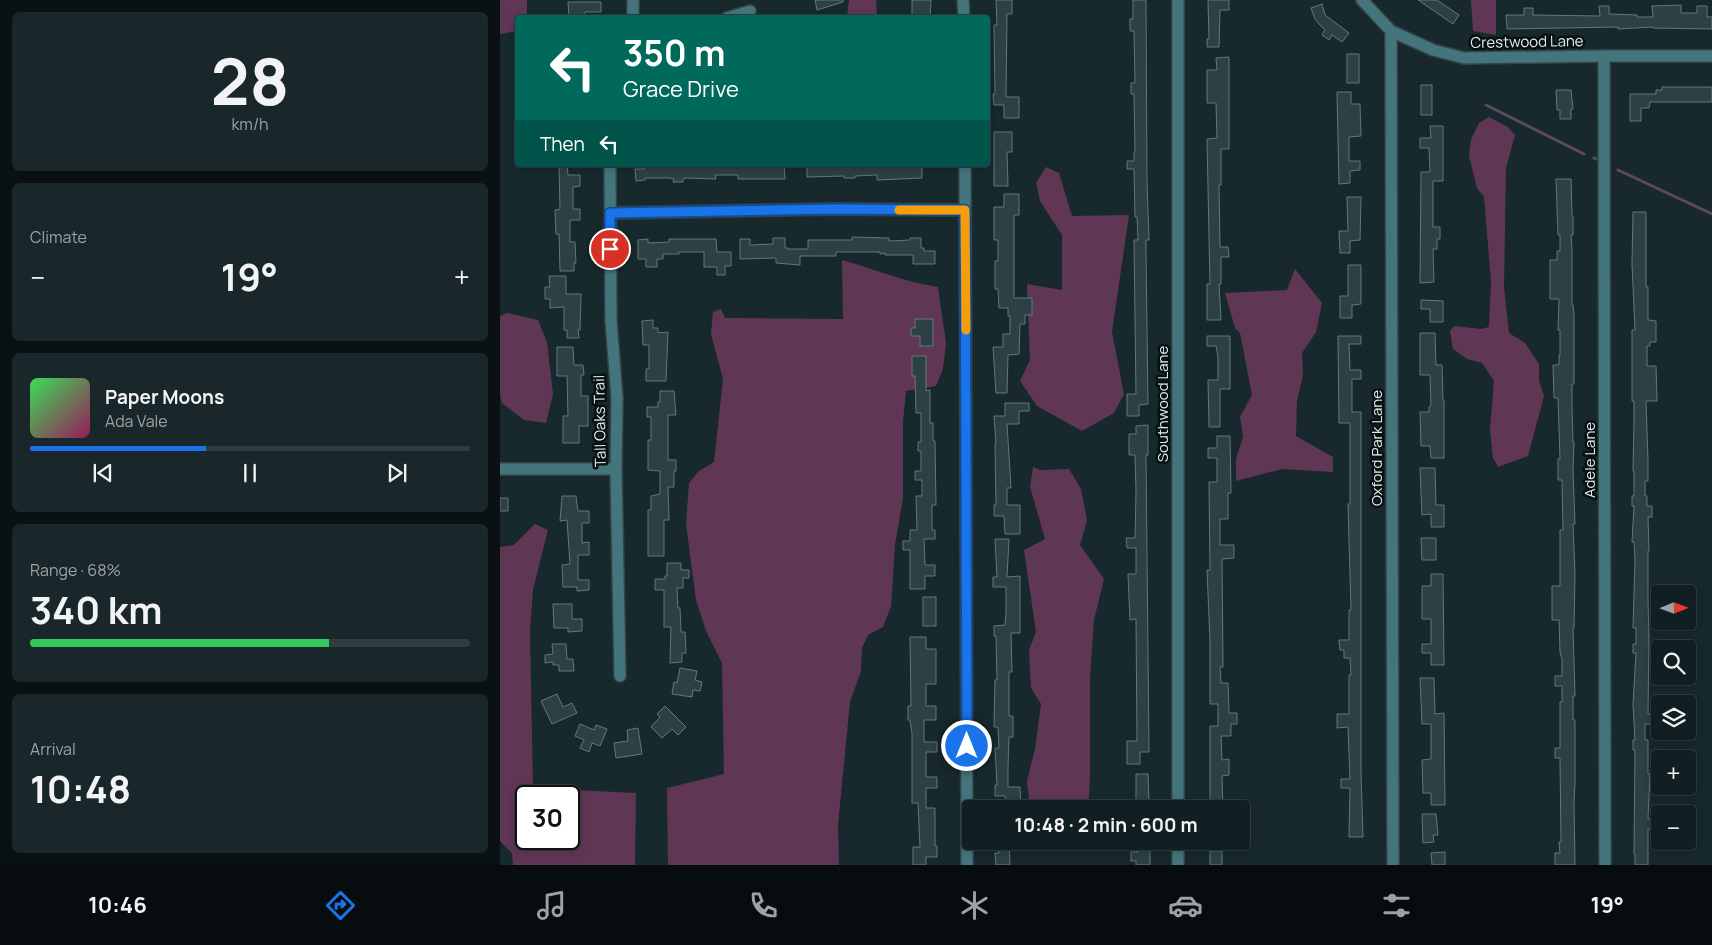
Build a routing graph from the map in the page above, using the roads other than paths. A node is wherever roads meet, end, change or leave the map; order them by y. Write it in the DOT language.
graph roads {
  1 [pos="633,0"];
  2 [pos="963,0"];
  3 [pos="1178,0"];
  4 [pos="1362,0"];
  5 [pos="750,10"];
  6 [pos="633,15"];
  7 [pos="736,15"];
  8 [pos="964,15"];
  9 [pos="1391,32"];
  10 [pos="1604,56"];
  11 [pos="1712,56"];
  12 [pos="610,167"];
  13 [pos="965,167"];
  14 [pos="965,210"];
  15 [pos="610,213"];
  16 [pos="500,469"];
  17 [pos="616,469"];
  18 [pos="620,676"];
  19 [pos="1178,800"];
  20 [pos="1178,850"];
  21 [pos="968,865"];
  22 [pos="1178,865"];
  23 [pos="1393,865"];
  24 [pos="1605,865"];
  1 -- 6 [label="street"];
  2 -- 8 [label="street"];
  3 -- 19 [label="street, Southwood Lane"];
  4 -- 9 [label="street, Crestwood Lane"];
  5 -- 7 [label="street"];
  9 -- 10 [label="street, Crestwood Lane"];
  9 -- 23 [label="street, Oxford Park Lane"];
  10 -- 11 [label="street, Crestwood Lane"];
  10 -- 24 [label="street, Adele Lane"];
  12 -- 15 [label="street, Tall Oaks Trail"];
  13 -- 14 [label="street"];
  14 -- 15 [label="street"];
  14 -- 21 [label="street"];
  15 -- 17 [label="street, Tall Oaks Trail"];
  16 -- 17 [label="street"];
  17 -- 18 [label="street, Tall Oaks Trail"];
  20 -- 22 [label="street"];
}
